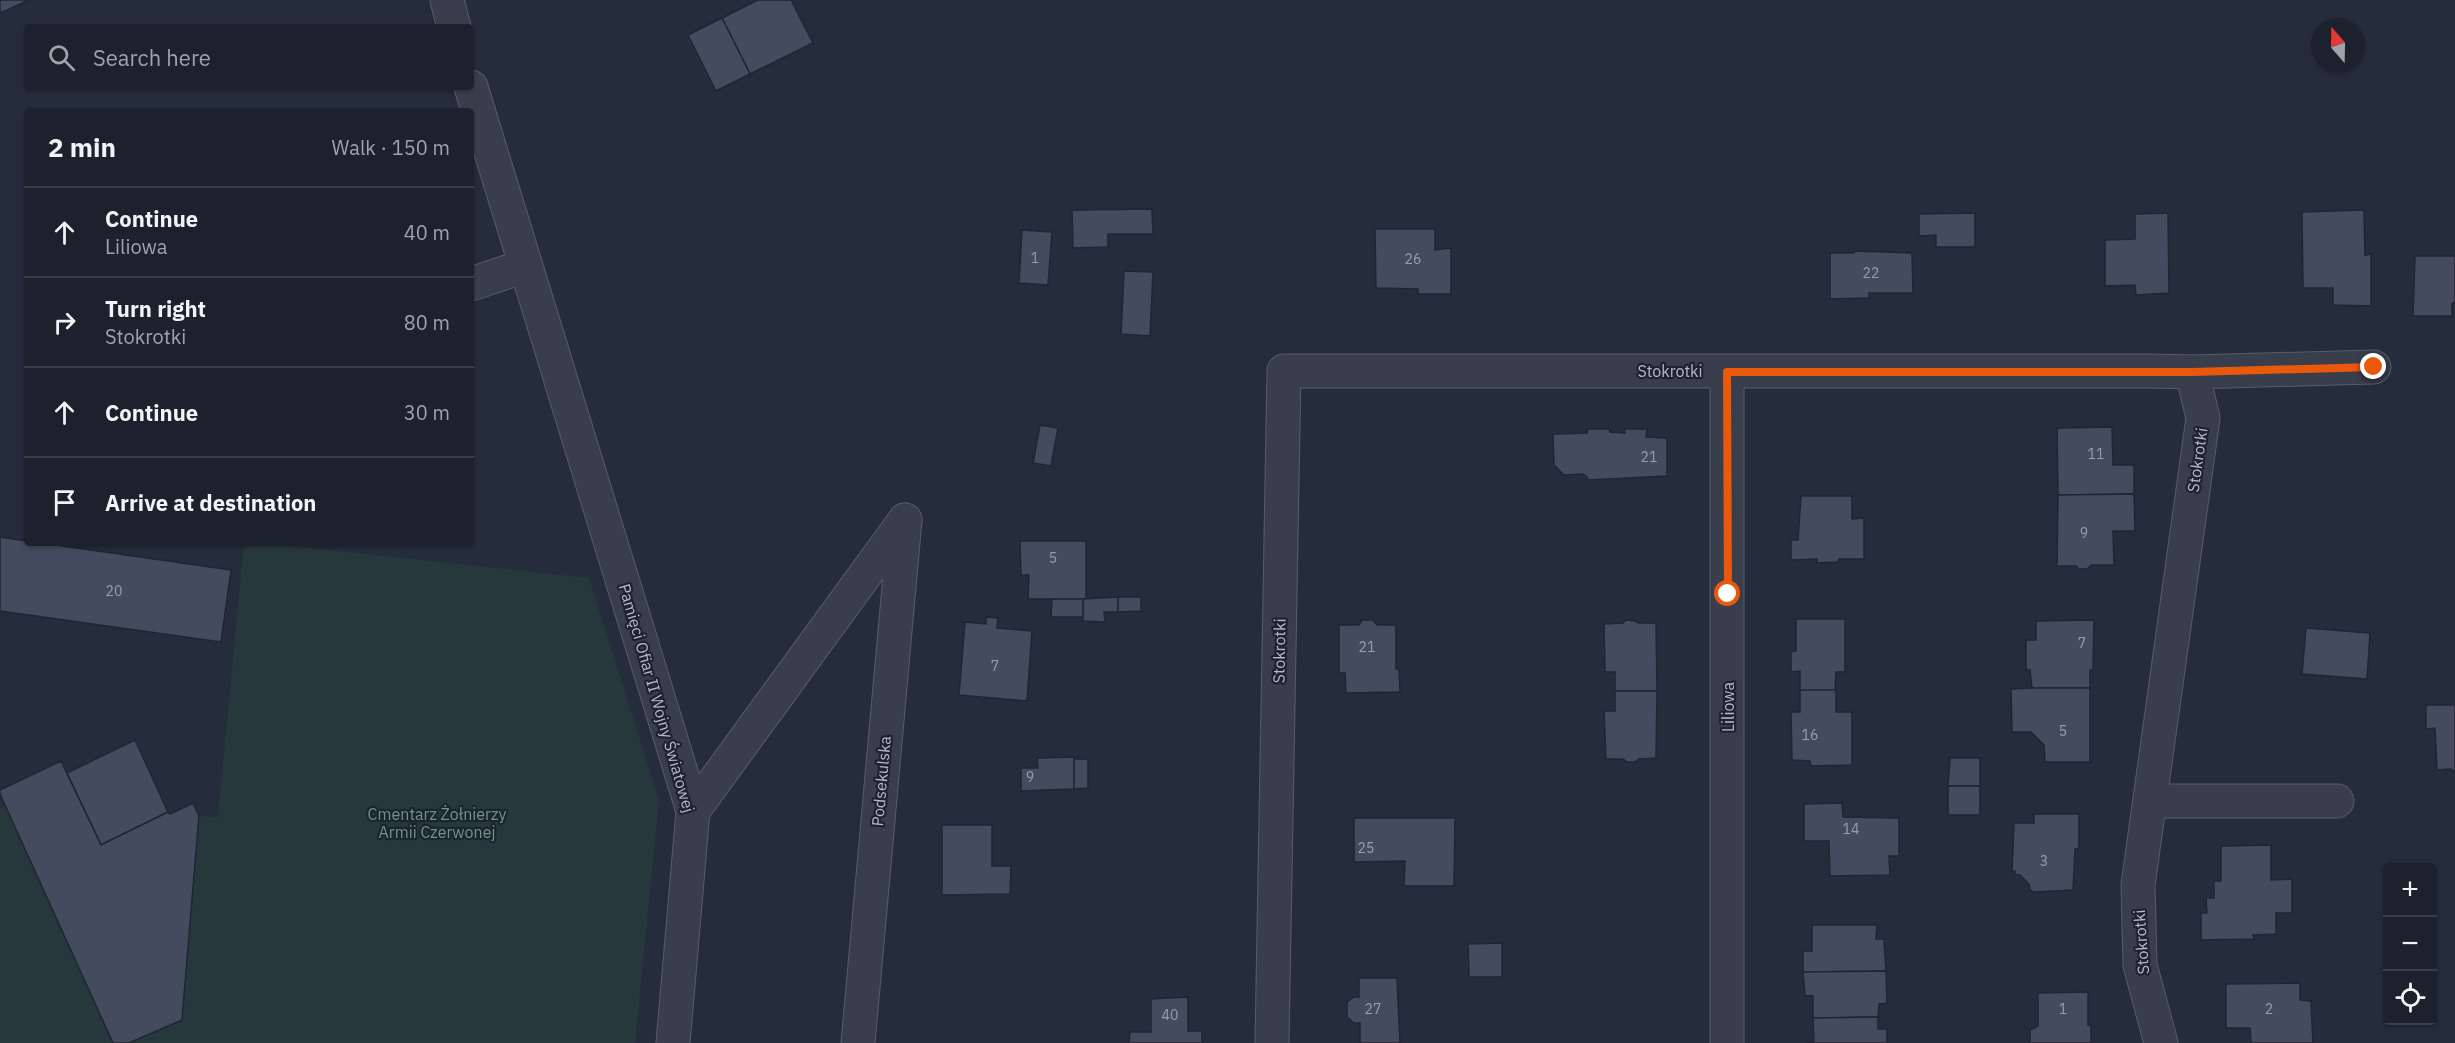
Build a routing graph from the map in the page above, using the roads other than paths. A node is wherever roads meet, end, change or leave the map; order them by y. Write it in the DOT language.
graph roads {
  1 [pos="447,0"];
  2 [pos="453,24"];
  3 [pos="472,90"];
  4 [pos="525,266"];
  5 [pos="474,283"];
  6 [pos="2374,367"];
  7 [pos="1727,372"];
  8 [pos="2192,372"];
  9 [pos="2150,801"];
  10 [pos="2337,801"];
  11 [pos="693,811"];
  12 [pos="673,1043"];
  13 [pos="858,1043"];
  14 [pos="1272,1043"];
  15 [pos="1727,1043"];
  16 [pos="2161,1043"];
  1 -- 2 [label="street"];
  3 -- 4 [label="street, Pamięci Ofiar II Wojny Światowej"];
  4 -- 5 [label="street"];
  4 -- 11 [label="street, Pamięci Ofiar II Wojny Światowej"];
  6 -- 8 [label="street"];
  7 -- 8 [label="street, Stokrotki"];
  7 -- 14 [label="street, Stokrotki"];
  7 -- 15 [label="street, Liliowa"];
  8 -- 9 [label="street, Stokrotki"];
  9 -- 10 [label="street"];
  9 -- 16 [label="street, Stokrotki"];
  11 -- 12 [label="street, Pamięci Ofiar II Wojny Światowej"];
  11 -- 13 [label="street, Podsekulska"];
}
